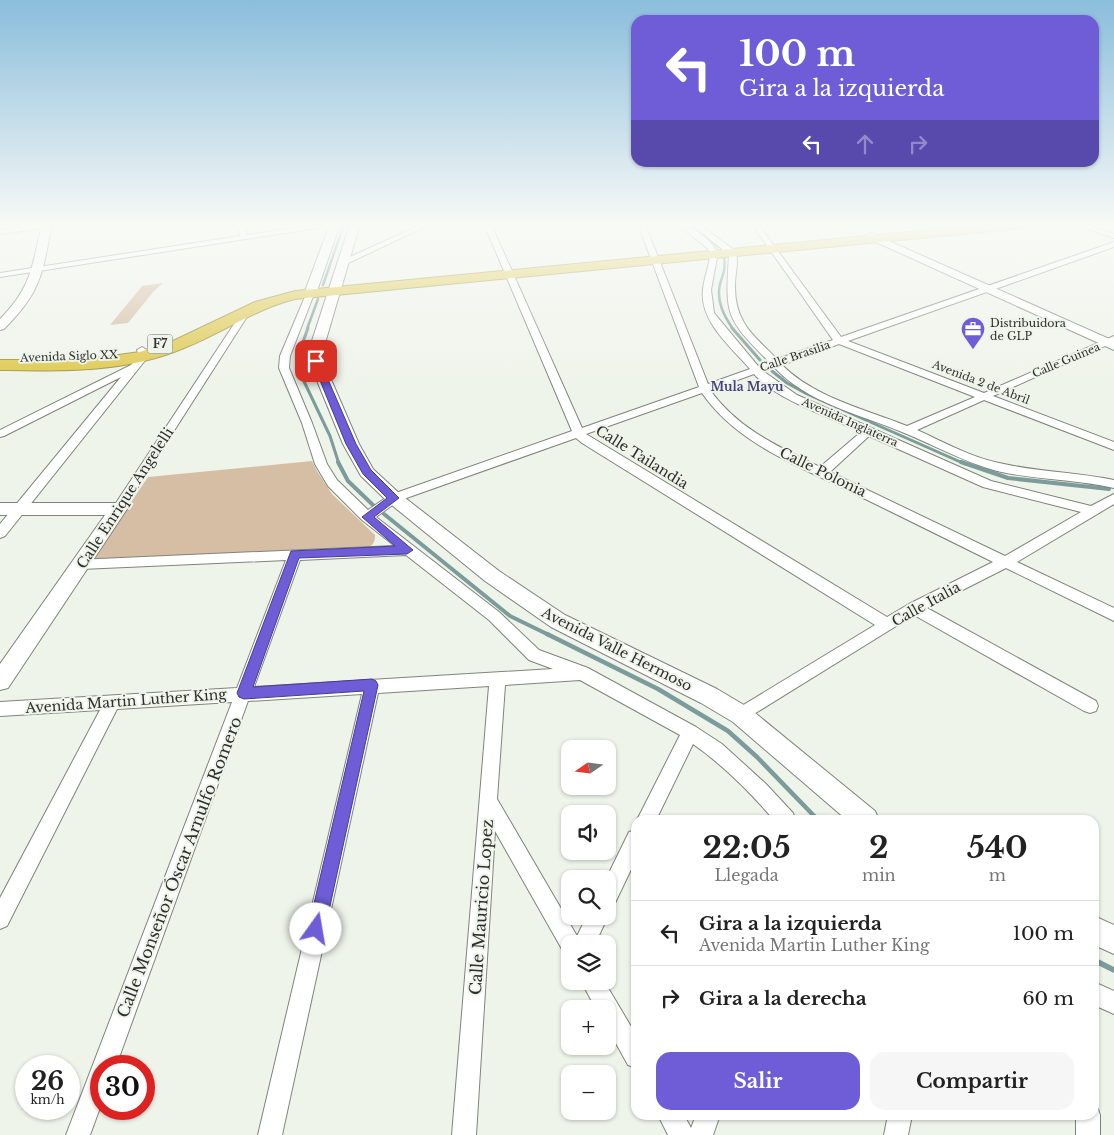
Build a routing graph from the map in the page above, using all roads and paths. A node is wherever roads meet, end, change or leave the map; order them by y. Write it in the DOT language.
graph roads {
  1 [pos="34,277"];
  2 [pos="316,277"];
  3 [pos="339,277"];
  4 [pos="478,277"];
  5 [pos="511,277"];
  6 [pos="663,277"];
  7 [pos="709,277"];
  8 [pos="730,277"];
  9 [pos="793,277"];
  10 [pos="961,277"];
  11 [pos="1020,277"];
  12 [pos="986,289"];
  13 [pos="335,290"];
  14 [pos="311,291"];
  15 [pos="246,312"];
  16 [pos="0,326"];
  17 [pos="839,341"];
  18 [pos="1112,343"];
  19 [pos="141,357"];
  20 [pos="0,358"];
  21 [pos="775,363"];
  22 [pos="0,365"];
  23 [pos="754,370"];
  24 [pos="705,390"];
  25 [pos="982,396"];
  26 [pos="868,430"];
  27 [pos="908,430"];
  28 [pos="0,434"];
  29 [pos="579,434"];
  30 [pos="1114,446"];
  31 [pos="822,472"];
  32 [pos="1114,484"];
  33 [pos="394,498"];
  34 [pos="1114,498"];
  35 [pos="0,509"];
  36 [pos="20,509"];
  37 [pos="118,509"];
  38 [pos="1092,510"];
  39 [pos="367,517"];
  40 [pos="0,533"];
  41 [pos="407,550"];
  42 [pos="295,554"];
  43 [pos="1006,562"];
  44 [pos="81,564"];
  45 [pos="914,608"];
  46 [pos="1114,615"];
  47 [pos="887,625"];
  48 [pos="582,674"];
  49 [pos="497,680"];
  50 [pos="0,681"];
  51 [pos="372,685"];
  52 [pos="244,693"];
  53 [pos="112,703"];
  54 [pos="1090,706"];
  55 [pos="0,709"];
  56 [pos="741,715"];
  57 [pos="690,732"];
  58 [pos="489,802"];
  59 [pos="648,815"];
  60 [pos="782,815"];
  61 [pos="860,815"];
  62 [pos="631,849"];
  63 [pos="616,880"];
  64 [pos="0,919"];
  65 [pos="1099,932"];
  66 [pos="565,935"];
  67 [pos="1114,940"];
  68 [pos="597,990"];
  69 [pos="1099,996"];
  70 [pos="1114,1003"];
  71 [pos="631,1048"];
  72 [pos="108,1055"];
  73 [pos="90,1103"];
  74 [pos="673,1120"];
  75 [pos="706,1120"];
  76 [pos="899,1120"];
  77 [pos="1088,1120"];
  78 [pos="78,1135"];
  79 [pos="270,1135"];
  80 [pos="464,1135"];
  81 [pos="682,1135"];
  82 [pos="701,1135"];
  83 [pos="896,1135"];
  84 [pos="1088,1135"];
  1 -- 16 [label="street"];
  2 -- 14 [label="street"];
  3 -- 13 [label="main road, Avenida Valle Hermoso"];
  4 -- 13 [label="highway, Avenida Siglo XX / F7"];
  5 -- 29 [label="street, Calle Tailandia"];
  6 -- 24 [label="street, Calle Polonia"];
  7 -- 23 [label="street, Avenida Inglaterra"];
  8 -- 21 [label="street, Avenida Inglaterra"];
  9 -- 17 [label="street"];
  10 -- 12 [label="street"];
  11 -- 12 [label="street, Calle Brasilia"];
  12 -- 17 [label="street, Calle Brasilia"];
  12 -- 18 [label="main road"];
  13 -- 14 [label="highway, Avenida Siglo XX / F7"];
  13 -- 33 [label="street, Avenida Valle Hermoso"];
  14 -- 15 [label="highway, Avenida Siglo XX / F7"];
  14 -- 19 [label="highway, Avenida Siglo XX / F7"];
  14 -- 39 [label="street"];
  15 -- 19 [label="highway, Avenida Siglo XX / F7"];
  15 -- 37 [label="street, Calle Enrique Angelelli"];
  17 -- 21 [label="street, Calle Brasilia"];
  17 -- 25 [label="street, Avenida 2 de Abril"];
  18 -- 25 [label="street, Calle Guinea"];
  19 -- 20 [label="highway, Avenida Siglo XX / F7"];
  19 -- 22 [label="highway, Avenida Siglo XX / F7"];
  19 -- 28 [label="street"];
  19 -- 36 [label="street"];
  21 -- 23 [label="street, Calle Brasilia"];
  21 -- 27 [label="street, Avenida Inglaterra"];
  23 -- 24 [label="street, Calle Brasilia"];
  23 -- 26 [label="street, Avenida Inglaterra"];
  24 -- 29 [label="street, Calle Brasilia"];
  24 -- 31 [label="street, Calle Polonia"];
  25 -- 27 [label="street, Calle Guinea"];
  25 -- 30 [label="street, Avenida 2 de Abril"];
  26 -- 31 [label="street"];
  26 -- 38 [label="street, Avenida Inglaterra"];
  27 -- 32 [label="street, Avenida Inglaterra"];
  29 -- 33 [label="street, Calle Brasilia"];
  29 -- 47 [label="street, Calle Tailandia"];
  31 -- 43 [label="street, Calle Polonia"];
  33 -- 39 [label="street, Calle Brasilia"];
  33 -- 56 [label="street, Avenida Valle Hermoso"];
  34 -- 38 [label="street, Calle Italia"];
  35 -- 36 [label="street"];
  36 -- 37 [label="street"];
  36 -- 40 [label="street"];
  37 -- 44 [label="street, Calle Enrique Angelelli"];
  38 -- 43 [label="street, Calle Italia"];
  39 -- 41 [label="street"];
  41 -- 42 [label="street"];
  41 -- 48 [label="street"];
  42 -- 44 [label="street"];
  42 -- 52 [label="street, Calle Monseñor Óscar Arnulfo Romero"];
  43 -- 45 [label="street, Calle Italia"];
  43 -- 46 [label="street, Calle Polonia"];
  44 -- 50 [label="street, Calle Enrique Angelelli"];
  45 -- 47 [label="street, Calle Italia"];
  45 -- 54 [label="street"];
  47 -- 56 [label="street, Calle Italia"];
  48 -- 49 [label="street, Avenida Martin Luther King"];
  48 -- 57 [label="street"];
  49 -- 51 [label="street, Avenida Martin Luther King"];
  49 -- 58 [label="street, Calle Mauricio Lopez"];
  51 -- 52 [label="street, Avenida Martin Luther King"];
  51 -- 79 [label="street"];
  52 -- 53 [label="street, Avenida Martin Luther King"];
  52 -- 72 [label="street, Calle Monseñor Óscar Arnulfo Romero"];
  53 -- 55 [label="street, Avenida Martin Luther King"];
  53 -- 64 [label="street"];
  56 -- 61 [label="main road, Avenida Valle Hermoso"];
  57 -- 59 [label="street"];
  57 -- 60 [label="street"];
  58 -- 66 [label="street"];
  58 -- 80 [label="street, Calle Mauricio Lopez"];
  62 -- 63 [label="street"];
  65 -- 67 [label="street"];
  68 -- 71 [label="street"];
  69 -- 70 [label="street"];
  73 -- 78 [label="street"];
  74 -- 81 [label="street"];
  75 -- 82 [label="street"];
  76 -- 83 [label="street"];
  77 -- 84 [label="street"];
}
